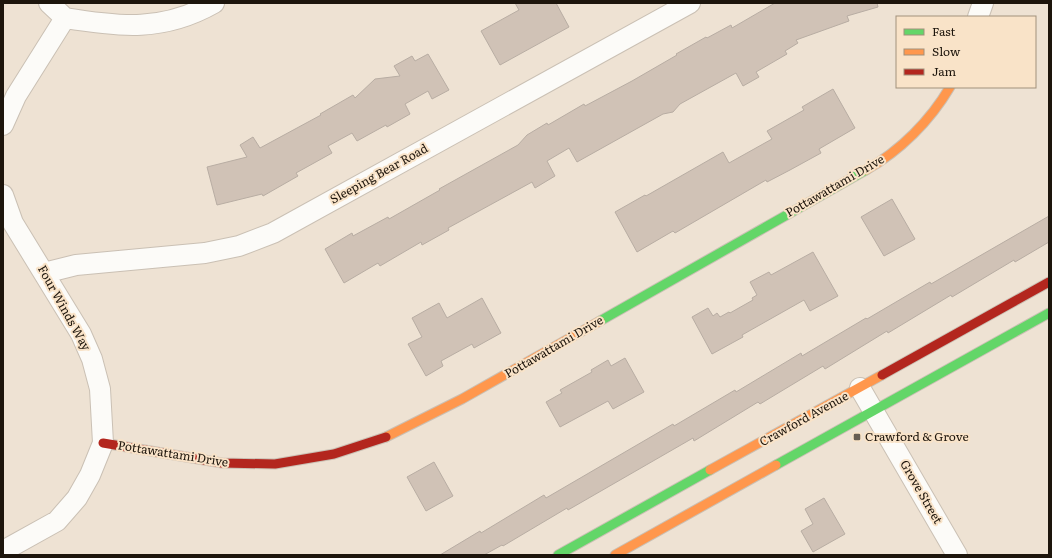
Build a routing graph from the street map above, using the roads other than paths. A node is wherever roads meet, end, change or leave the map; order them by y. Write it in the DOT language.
graph roads {
  1 [pos="49,3"];
  2 [pos="214,3"];
  3 [pos="690,3"];
  4 [pos="983,3"];
  5 [pos="978,16"];
  6 [pos="65,18"];
  7 [pos="949,88"];
  8 [pos="3,125"];
  9 [pos="3,195"];
  10 [pos="44,273"];
  11 [pos="1049,282"];
  12 [pos="1049,313"];
  13 [pos="860,388"];
  14 [pos="874,412"];
  15 [pos="103,443"];
  16 [pos="3,551"];
  17 [pos="558,555"];
  18 [pos="615,555"];
  19 [pos="957,555"];
  1 -- 6 [label="street"];
  2 -- 6 [label="street"];
  3 -- 10 [label="street, Sleeping Bear Road"];
  4 -- 5 [label="street"];
  6 -- 8 [label="street"];
  7 -- 15 [label="main road, Pottawattami Drive"];
  9 -- 10 [label="street, Four Winds Way"];
  10 -- 15 [label="street, Four Winds Way"];
  11 -- 13 [label="main road, Crawford Avenue"];
  12 -- 14 [label="main road"];
  13 -- 14 [label="street, Grove Street"];
  13 -- 17 [label="main road, Crawford Avenue"];
  14 -- 18 [label="main road"];
  14 -- 19 [label="street, Grove Street"];
  15 -- 16 [label="street, Four Winds Way"];
}
